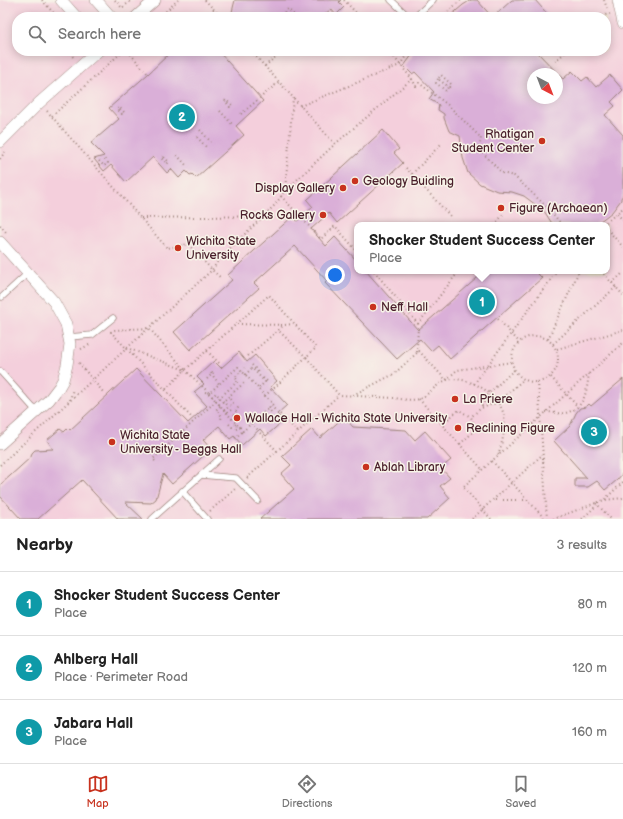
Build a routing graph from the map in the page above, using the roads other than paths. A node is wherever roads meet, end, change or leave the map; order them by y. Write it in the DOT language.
graph roads {
  1 [pos="61,0"];
  2 [pos="96,0"];
  3 [pos="155,0"];
  4 [pos="391,0"];
  5 [pos="433,0"];
  6 [pos="618,0"];
  7 [pos="72,12"];
  8 [pos="107,12"];
  9 [pos="142,12"];
  10 [pos="404,12"];
  11 [pos="420,12"];
  12 [pos="623,23"];
  13 [pos="92,56"];
  14 [pos="0,142"];
  15 [pos="0,242"];
  16 [pos="28,273"];
  17 [pos="2,297"];
  18 [pos="113,318"];
  19 [pos="69,337"];
  20 [pos="0,371"];
  21 [pos="36,411"];
  22 [pos="0,444"];
  23 [pos="219,459"];
  24 [pos="201,474"];
  25 [pos="182,491"];
  26 [pos="258,501"];
  27 [pos="206,518"];
  28 [pos="152,519"];
  1 -- 7 [label="street"];
  2 -- 8 [label="street"];
  3 -- 9 [label="street"];
  4 -- 10 [label="lane"];
  5 -- 11 [label="lane"];
  6 -- 12 [label="street"];
  13 -- 14 [label="street"];
  15 -- 16 [label="street"];
  16 -- 17 [label="lane"];
  16 -- 19 [label="street"];
  18 -- 19 [label="lane"];
  19 -- 21 [label="street"];
  20 -- 21 [label="lane"];
  21 -- 22 [label="street"];
  23 -- 24 [label="lane"];
  24 -- 25 [label="lane"];
  24 -- 26 [label="lane"];
  25 -- 27 [label="lane"];
  25 -- 28 [label="lane"];
}
